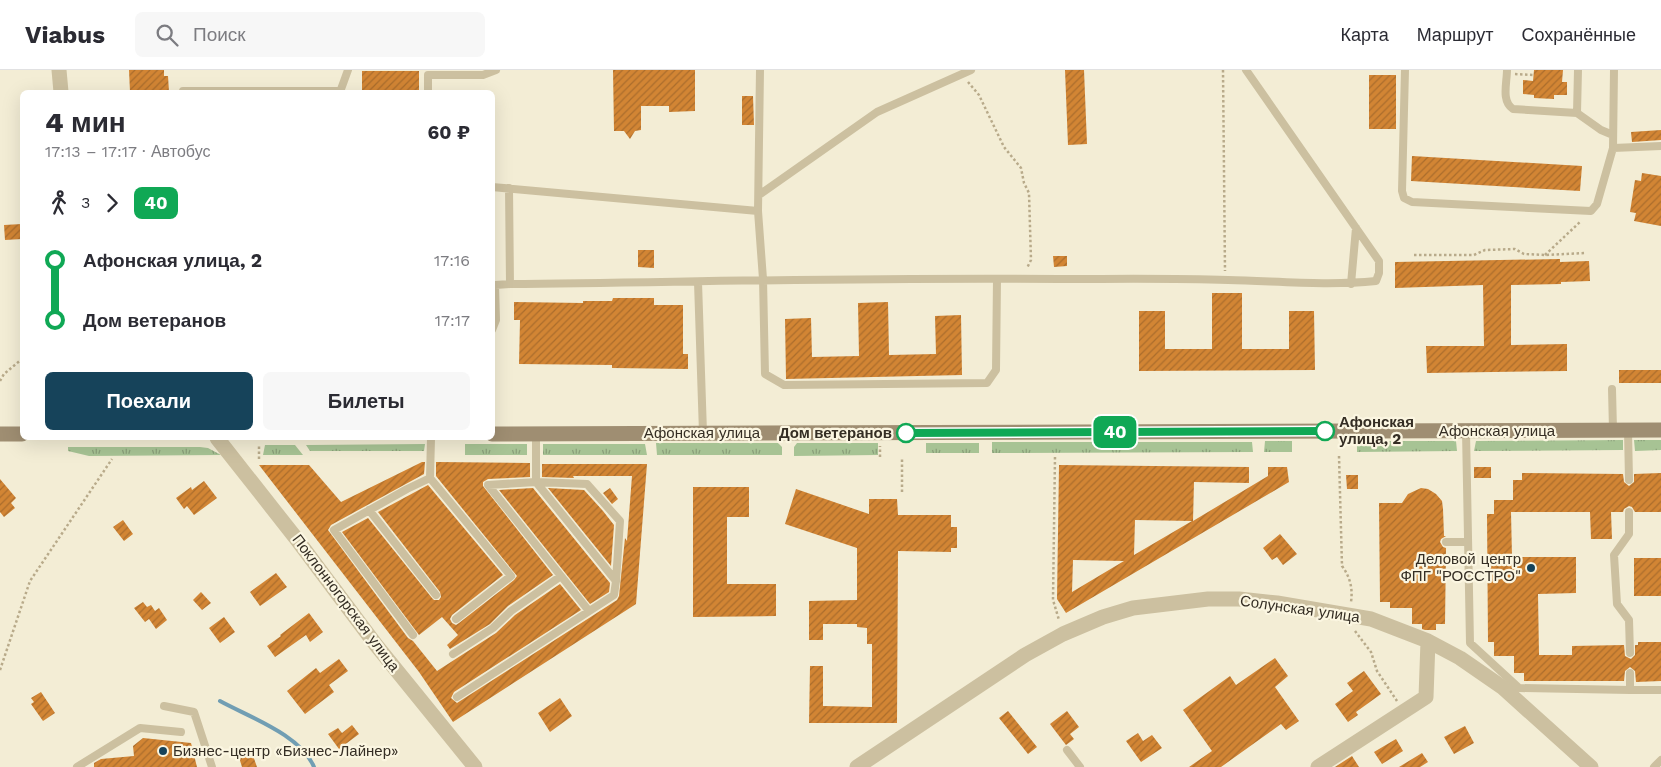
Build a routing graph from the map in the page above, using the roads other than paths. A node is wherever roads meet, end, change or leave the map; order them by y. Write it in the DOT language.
graph roads {
  1 [pos="59,70"];
  2 [pos="348,70"];
  3 [pos="496,70"];
  4 [pos="760,70"];
  5 [pos="971,70"];
  6 [pos="1246,70"];
  7 [pos="1405,70"];
  8 [pos="1507,70"];
  9 [pos="1578,70"];
  10 [pos="1614,70"];
  11 [pos="426,72"];
  12 [pos="61,90"];
  13 [pos="341,90"];
  14 [pos="428,90"];
  15 [pos="1577,113"];
  16 [pos="1613,135"];
  17 [pos="1661,146"];
  18 [pos="1613,148"];
  19 [pos="495,187"];
  20 [pos="509,188"];
  21 [pos="759,195"];
  22 [pos="758,211"];
  23 [pos="1356,228"];
  24 [pos="997,279"];
  25 [pos="763,280"];
  26 [pos="698,282"];
  27 [pos="510,284"];
  28 [pos="1351,284"];
  29 [pos="495,285"];
  30 [pos="1612,389"];
  31 [pos="1613,430"];
  32 [pos="1628,430"];
  33 [pos="1661,430"];
  34 [pos="1466,432"];
  35 [pos="536,433"];
  36 [pos="703,433"];
  37 [pos="0,434"];
  38 [pos="20,434"];
  39 [pos="495,434"];
  40 [pos="220,440"];
  41 [pos="431,440"];
  42 [pos="430,478"];
  43 [pos="1629,480"];
  44 [pos="536,482"];
  45 [pos="369,510"];
  46 [pos="1629,512"];
  47 [pos="1446,542"];
  48 [pos="1468,542"];
  49 [pos="561,576"];
  50 [pos="616,581"];
  51 [pos="436,595"];
  52 [pos="589,611"];
  53 [pos="456,619"];
  54 [pos="413,634"];
  55 [pos="1428,641"];
  56 [pos="1630,653"];
  57 [pos="453,654"];
  58 [pos="1630,673"];
  59 [pos="1630,690"];
  60 [pos="1661,690"];
  61 [pos="457,697"];
  62 [pos="164,706"];
  63 [pos="181,732"];
  64 [pos="1067,750"];
  65 [pos="1661,760"];
  66 [pos="77,767"];
  67 [pos="212,767"];
  68 [pos="475,767"];
  69 [pos="857,767"];
  70 [pos="1080,767"];
  71 [pos="1318,767"];
  72 [pos="1590,767"];
  73 [pos="1654,767"];
  1 -- 12 [label="street"];
  2 -- 13 [label="lane"];
  3 -- 11 [label="lane"];
  4 -- 21 [label="lane"];
  5 -- 21 [label="lane"];
  6 -- 23 [label="lane"];
  7 -- 18 [label="lane"];
  8 -- 15 [label="lane"];
  9 -- 15 [label="lane"];
  10 -- 16 [label="lane"];
  11 -- 14 [label="lane"];
  15 -- 16 [label="lane"];
  16 -- 18 [label="lane"];
  17 -- 18 [label="lane"];
  19 -- 20 [label="lane"];
  20 -- 22 [label="lane"];
  20 -- 27 [label="lane"];
  21 -- 22 [label="lane"];
  22 -- 25 [label="lane"];
  23 -- 28 [label="lane"];
  23 -- 28 [label="lane"];
  24 -- 25 [label="lane"];
  24 -- 25 [label="lane"];
  24 -- 28 [label="lane"];
  25 -- 26 [label="lane"];
  26 -- 27 [label="lane"];
  26 -- 36 [label="lane"];
  27 -- 29 [label="lane"];
  30 -- 31 [label="lane"];
  31 -- 32 [label="street, Афонская улица"];
  31 -- 34 [label="street, Афонская улица"];
  32 -- 33 [label="street, Афонская улица"];
  32 -- 43 [label="lane"];
  34 -- 36 [label="street, Афонская улица"];
  34 -- 48 [label="lane"];
  35 -- 36 [label="street, Афонская улица"];
  35 -- 39 [label="street, Афонская улица"];
  35 -- 44 [label="lane"];
  37 -- 38 [label="street"];
  40 -- 68 [label="street, Поклонногорская улица"];
  41 -- 42 [label="lane"];
  42 -- 45 [label="lane"];
  42 -- 53 [label="lane"];
  44 -- 49 [label="lane"];
  44 -- 50 [label="lane"];
  44 -- 50 [label="lane"];
  45 -- 51 [label="lane"];
  45 -- 54 [label="lane"];
  46 -- 56 [label="lane"];
  47 -- 48 [label="lane"];
  48 -- 59 [label="lane"];
  49 -- 52 [label="lane"];
  49 -- 57 [label="lane"];
  50 -- 52 [label="lane"];
  52 -- 61 [label="lane"];
  55 -- 69 [label="street, Солунская улица"];
  55 -- 71 [label="street"];
  55 -- 72 [label="street, Солунская улица"];
  58 -- 59 [label="lane"];
  59 -- 60 [label="lane"];
  62 -- 67 [label="lane"];
  63 -- 66 [label="lane"];
  64 -- 70 [label="lane"];
  65 -- 73 [label="lane"];
}
